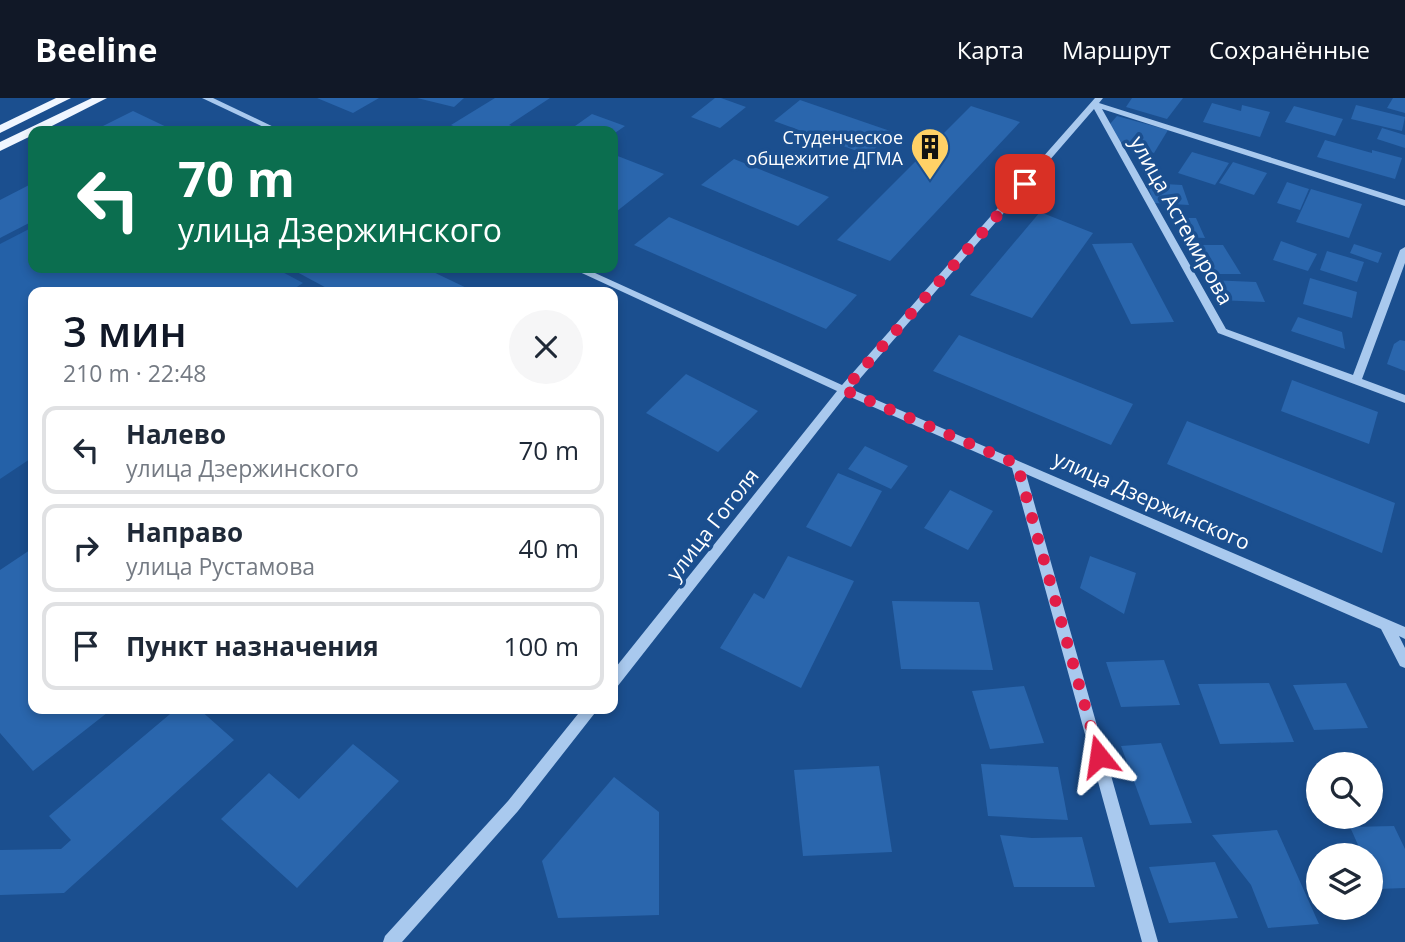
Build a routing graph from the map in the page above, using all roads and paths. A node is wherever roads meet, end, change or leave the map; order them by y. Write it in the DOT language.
graph roads {
  1 [pos="65,98"];
  2 [pos="101,98"];
  3 [pos="206,98"];
  4 [pos="1097,101"];
  5 [pos="43,126"];
  6 [pos="267,126"];
  7 [pos="0,129"];
  8 [pos="28,133"];
  9 [pos="0,147"];
  10 [pos="1405,203"];
  11 [pos="1405,250"];
  12 [pos="587,273"];
  13 [pos="618,287"];
  14 [pos="618,287"];
  15 [pos="1356,381"];
  16 [pos="844,390"];
  17 [pos="1405,399"];
  18 [pos="1017,464"];
  19 [pos="1386,625"];
  20 [pos="1405,633"];
  21 [pos="1405,662"];
  22 [pos="618,675"];
  23 [pos="588,714"];
  24 [pos="391,942"];
  25 [pos="1150,942"];
  1 -- 7 [label="main road"];
  2 -- 5 [label="main road"];
  3 -- 6 [label="street"];
  4 -- 10 [label="street"];
  4 -- 15 [label="street, улица Астемирова"];
  4 -- 16 [label="street, улица Гоголя"];
  8 -- 9 [label="main road"];
  11 -- 15 [label="street"];
  12 -- 13 [label="street, улица Дзержинского"];
  14 -- 16 [label="street, улица Дзержинского"];
  15 -- 17 [label="street, улица Астемирова"];
  16 -- 18 [label="street, улица Дзержинского"];
  16 -- 22 [label="street, улица Гоголя"];
  18 -- 19 [label="street, улица Дзержинского"];
  18 -- 25 [label="street"];
  19 -- 20 [label="street, улица Дзержинского"];
  19 -- 21 [label="street"];
  23 -- 24 [label="street"];
}
